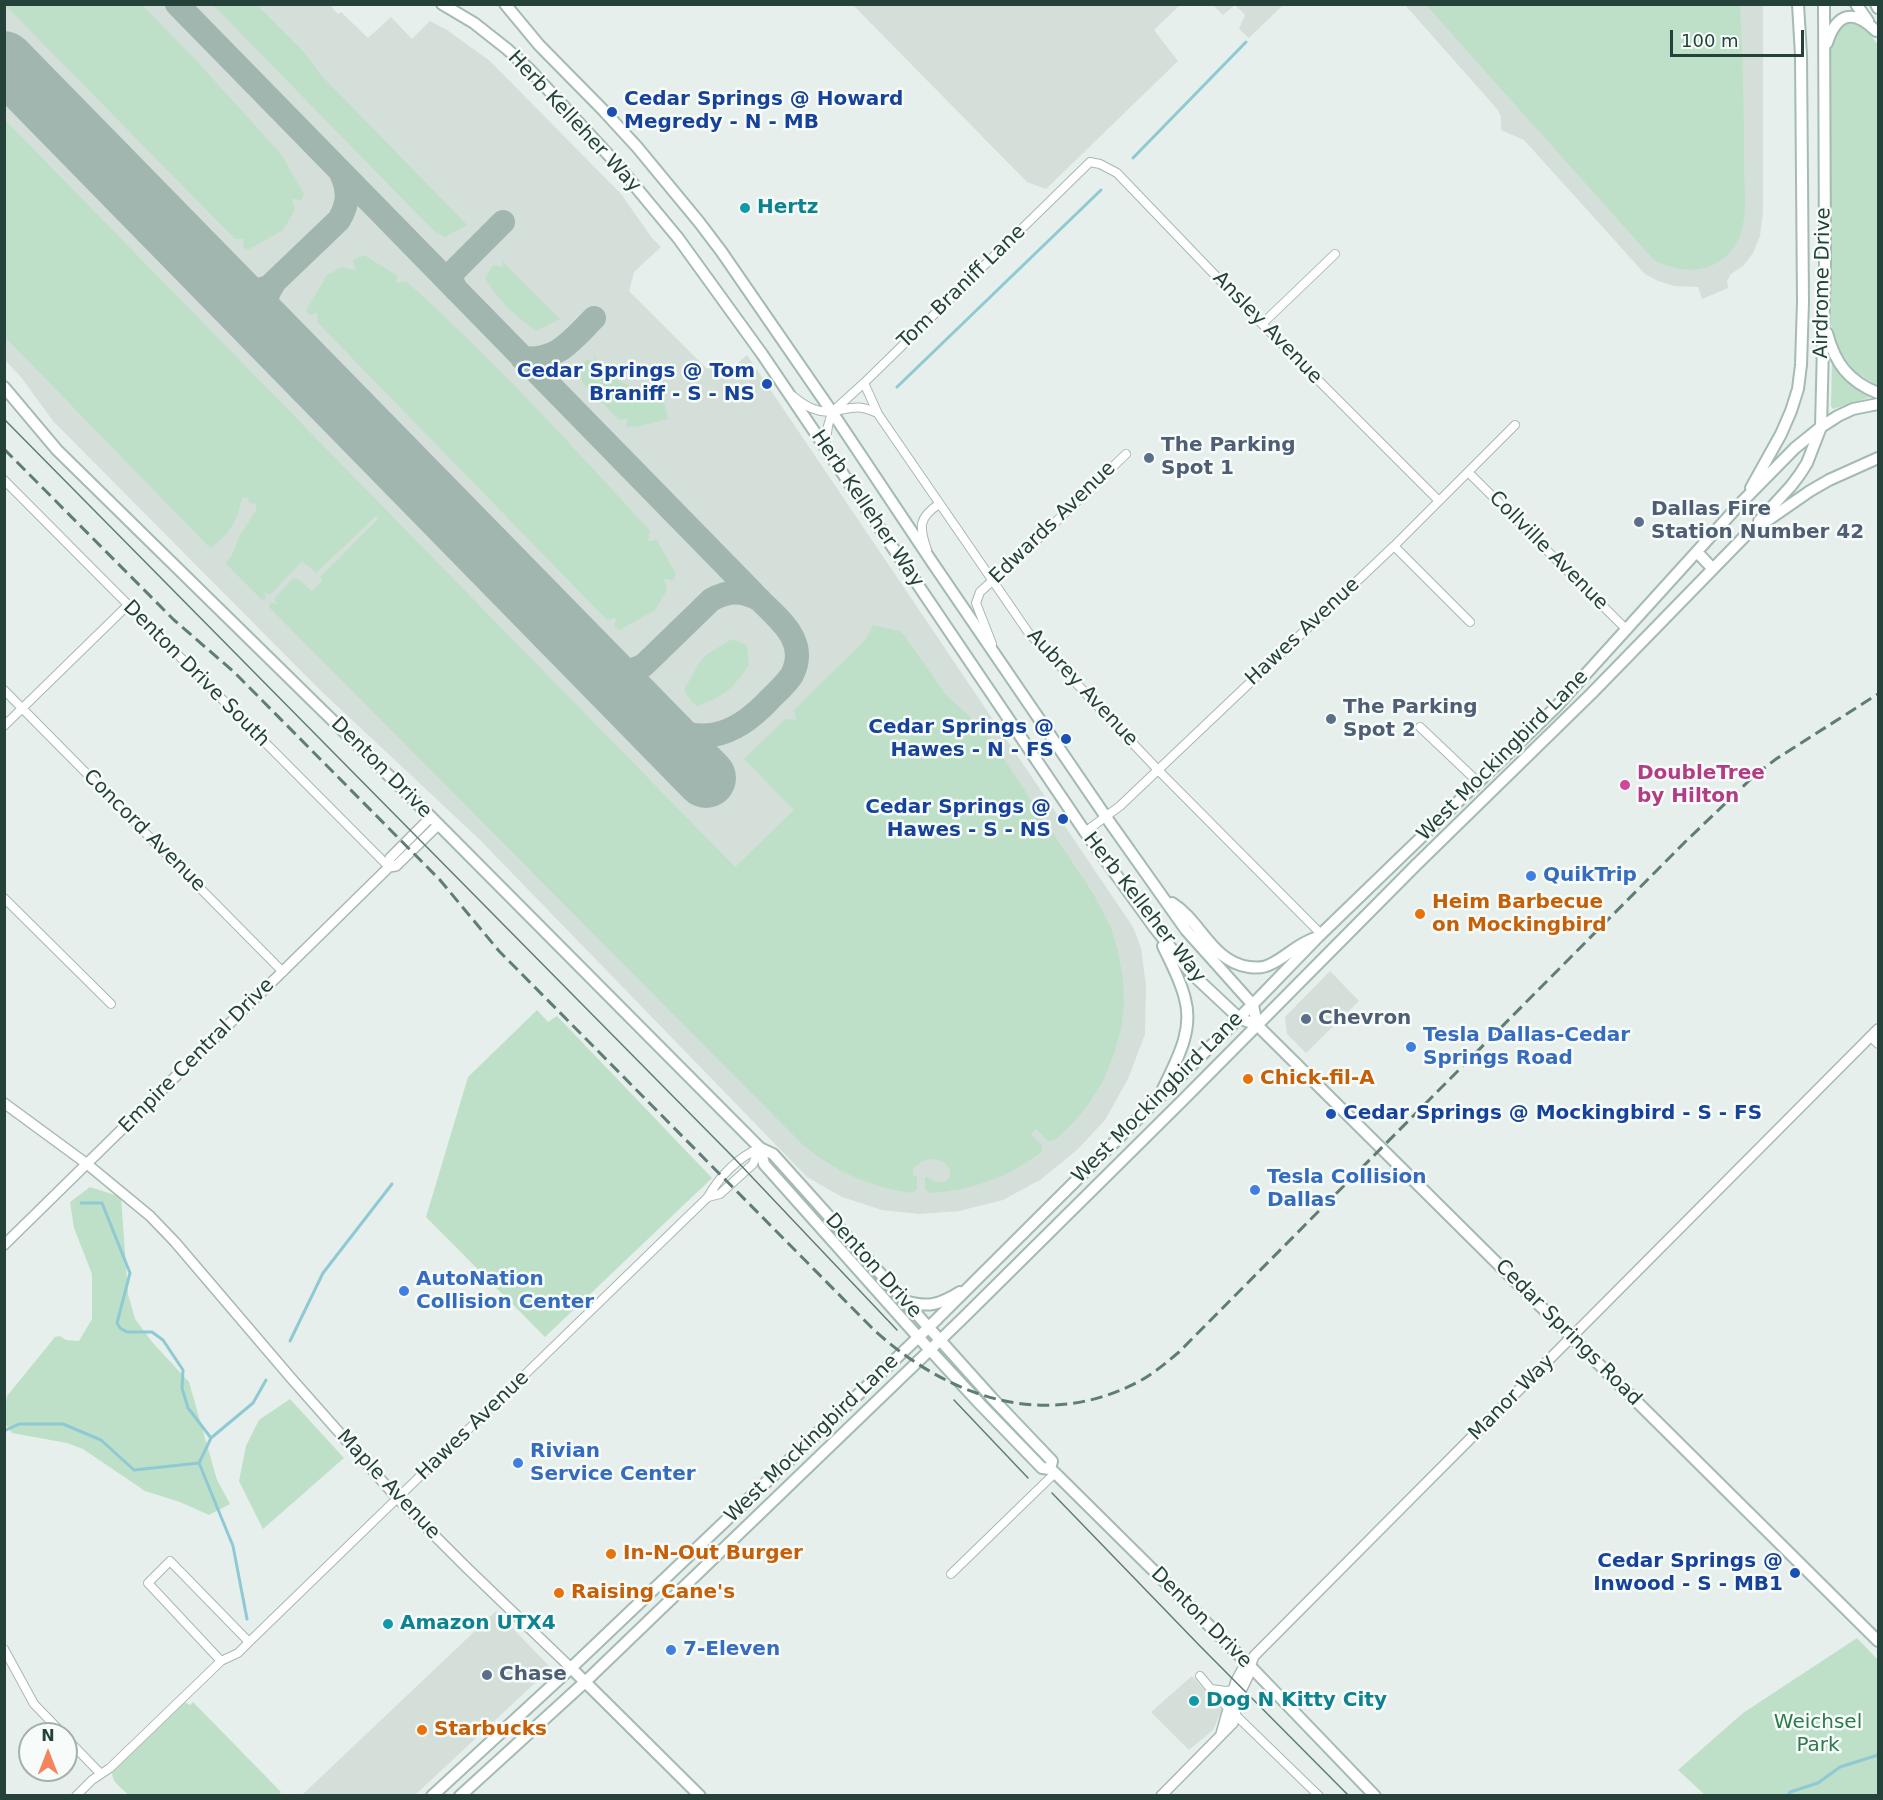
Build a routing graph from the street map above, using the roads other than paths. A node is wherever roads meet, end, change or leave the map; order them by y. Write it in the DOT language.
graph roads {
  1 [pos="442,4"];
  2 [pos="505,4"];
  3 [pos="1798,4"];
  4 [pos="1824,4"];
  5 [pos="1856,4"];
  6 [pos="1877,33"];
  7 [pos="1824,52"];
  8 [pos="1090,162"];
  9 [pos="1335,254"];
  10 [pos="1824,321"];
  11 [pos="1262,324"];
  12 [pos="864,383"];
  13 [pos="4,387"];
  14 [pos="1878,393"];
  15 [pos="789,394"];
  16 [pos="1878,404"];
  17 [pos="832,412"];
  18 [pos="878,414"];
  19 [pos="1515,425"];
  20 [pos="1821,427"];
  21 [pos="825,447"];
  22 [pos="1126,453"];
  23 [pos="1878,458"];
  24 [pos="1468,472"];
  25 [pos="4,480"];
  26 [pos="1439,501"];
  27 [pos="939,504"];
  28 [pos="1739,505"];
  29 [pos="1745,536"];
  30 [pos="1394,546"];
  31 [pos="1697,552"];
  32 [pos="932,562"];
  33 [pos="1713,569"];
  34 [pos="993,582"];
  35 [pos="128,605"];
  36 [pos="1470,622"];
  37 [pos="1627,630"];
  38 [pos="999,659"];
  39 [pos="1579,682"];
  40 [pos="4,690"];
  41 [pos="1591,694"];
  42 [pos="22,708"];
  43 [pos="4,726"];
  44 [pos="1420,727"];
  45 [pos="1158,770"];
  46 [pos="1479,783"];
  47 [pos="1490,793"];
  48 [pos="1106,817"];
  49 [pos="435,821"];
  50 [pos="1085,832"];
  51 [pos="1406,854"];
  52 [pos="1416,865"];
  53 [pos="389,867"];
  54 [pos="4,897"];
  55 [pos="1164,900"];
  56 [pos="1154,927"];
  57 [pos="1319,935"];
  58 [pos="283,972"];
  59 [pos="111,1004"];
  60 [pos="1252,1005"];
  61 [pos="1239,1018"];
  62 [pos="1257,1025"];
  63 [pos="1878,1029"];
  64 [pos="1871,1037"];
  65 [pos="1878,1044"];
  66 [pos="1158,1097"];
  67 [pos="4,1103"];
  68 [pos="760,1148"];
  69 [pos="87,1164"];
  70 [pos="708,1197"];
  71 [pos="1041,1215"];
  72 [pos="1054,1229"];
  73 [pos="4,1245"];
  74 [pos="971,1286"];
  75 [pos="903,1300"];
  76 [pos="928,1328"];
  77 [pos="1572,1337"];
  78 [pos="919,1338"];
  79 [pos="940,1340"];
  80 [pos="930,1350"];
  81 [pos="804,1447"];
  82 [pos="817,1459"];
  83 [pos="1053,1471"];
  84 [pos="398,1498"];
  85 [pos="681,1564"];
  86 [pos="951,1574"];
  87 [pos="693,1578"];
  88 [pos="1878,1641"];
  89 [pos="249,1642"];
  90 [pos="4,1649"];
  91 [pos="221,1661"];
  92 [pos="1250,1666"];
  93 [pos="572,1668"];
  94 [pos="1200,1676"];
  95 [pos="585,1682"];
  96 [pos="1211,1689"];
  97 [pos="1233,1690"];
  98 [pos="1233,1712"];
  99 [pos="51,1722"];
  100 [pos="78,1750"];
  101 [pos="476,1755"];
  102 [pos="489,1770"];
  103 [pos="101,1774"];
  104 [pos="76,1796"];
  105 [pos="432,1796"];
  106 [pos="460,1796"];
  107 [pos="700,1796"];
  108 [pos="1161,1796"];
  109 [pos="1319,1796"];
  110 [pos="1375,1796"];
  1 -- 15 [label="main road, Herb Kelleher Way"];
  2 -- 17 [label="main road, Herb Kelleher Way"];
  3 -- 28 [label="main road, Airdrome Drive"];
  4 -- 7 [label="main road, Airdrome Drive"];
  5 -- 6 [label="main road"];
  6 -- 7 [label="main road"];
  7 -- 10 [label="main road, Airdrome Drive"];
  8 -- 11 [label="street, Ansley Avenue"];
  8 -- 12 [label="street, Tom Braniff Lane"];
  9 -- 11 [label="street"];
  10 -- 14 [label="main road"];
  10 -- 20 [label="main road, Airdrome Drive"];
  11 -- 26 [label="street, Ansley Avenue"];
  12 -- 17 [label="street, Tom Braniff Lane"];
  12 -- 18 [label="street, Aubrey Avenue"];
  13 -- 49 [label="main road, Denton Drive"];
  15 -- 17 [label="street"];
  15 -- 21 [label="main road, Herb Kelleher Way"];
  16 -- 20 [label="main road, West Mockingbird Lane"];
  17 -- 18 [label="street"];
  17 -- 21 [label="street"];
  17 -- 32 [label="main road, Herb Kelleher Way"];
  18 -- 27 [label="street, Aubrey Avenue"];
  19 -- 24 [label="street, Hawes Avenue"];
  20 -- 28 [label="main road, West Mockingbird Lane"];
  20 -- 29 [label="main road, Airdrome Drive"];
  21 -- 50 [label="main road, Herb Kelleher Way"];
  22 -- 34 [label="street, Edwards Avenue"];
  23 -- 29 [label="main road, West Mockingbird Lane"];
  24 -- 26 [label="street, Hawes Avenue"];
  24 -- 37 [label="street, Collville Avenue"];
  25 -- 35 [label="street, Denton Drive South"];
  26 -- 30 [label="street, Hawes Avenue"];
  27 -- 32 [label="street"];
  27 -- 34 [label="street, Aubrey Avenue"];
  28 -- 31 [label="main road, West Mockingbird Lane"];
  29 -- 33 [label="main road, West Mockingbird Lane"];
  30 -- 36 [label="street"];
  30 -- 45 [label="street, Hawes Avenue"];
  31 -- 33 [label="main road"];
  31 -- 37 [label="main road, West Mockingbird Lane"];
  32 -- 38 [label="main road, Herb Kelleher Way"];
  33 -- 41 [label="main road, West Mockingbird Lane"];
  34 -- 38 [label="street, Edwards Avenue"];
  34 -- 45 [label="street, Aubrey Avenue"];
  35 -- 42 [label="street"];
  35 -- 53 [label="street, Denton Drive South"];
  37 -- 39 [label="main road, West Mockingbird Lane"];
  38 -- 48 [label="main road, Herb Kelleher Way"];
  39 -- 41 [label="main road"];
  39 -- 46 [label="main road, West Mockingbird Lane"];
  40 -- 42 [label="street, Concord Avenue"];
  41 -- 47 [label="main road, West Mockingbird Lane"];
  42 -- 43 [label="street"];
  42 -- 58 [label="street, Concord Avenue"];
  44 -- 46 [label="street"];
  45 -- 48 [label="street, Hawes Avenue"];
  45 -- 57 [label="street, Aubrey Avenue"];
  46 -- 47 [label="main road"];
  46 -- 51 [label="main road, West Mockingbird Lane"];
  47 -- 52 [label="main road, West Mockingbird Lane"];
  48 -- 50 [label="street, Hawes Avenue"];
  48 -- 55 [label="main road, Herb Kelleher Way"];
  49 -- 53 [label="street, Empire Central Drive"];
  49 -- 68 [label="main road, Denton Drive"];
  50 -- 56 [label="main road, Herb Kelleher Way"];
  51 -- 52 [label="main road"];
  51 -- 57 [label="main road, West Mockingbird Lane"];
  52 -- 62 [label="main road, West Mockingbird Lane"];
  53 -- 58 [label="street, Empire Central Drive"];
  54 -- 59 [label="street"];
  55 -- 57 [label="main road"];
  55 -- 60 [label="main road, Herb Kelleher Way"];
  56 -- 61 [label="main road, Herb Kelleher Way"];
  56 -- 66 [label="main road"];
  57 -- 60 [label="main road, West Mockingbird Lane"];
  58 -- 69 [label="street, Empire Central Drive"];
  60 -- 61 [label="main road, West Mockingbird Lane"];
  60 -- 62 [label="main road, Herb Kelleher Way"];
  61 -- 62 [label="main road, Herb Kelleher Way"];
  61 -- 66 [label="main road, West Mockingbird Lane"];
  62 -- 72 [label="main road, West Mockingbird Lane"];
  62 -- 77 [label="main road, Cedar Springs Road"];
  63 -- 64 [label="street, Manor Way"];
  64 -- 65 [label="street"];
  64 -- 77 [label="street, Manor Way"];
  66 -- 71 [label="main road, West Mockingbird Lane"];
  67 -- 69 [label="street, Maple Avenue"];
  68 -- 70 [label="street, Hawes Avenue"];
  68 -- 70 [label="street, Hawes Avenue"];
  68 -- 75 [label="main road, Denton Drive"];
  68 -- 78 [label="main road, Denton Drive"];
  69 -- 73 [label="street, Empire Central Drive"];
  69 -- 84 [label="street, Maple Avenue"];
  70 -- 84 [label="street, Hawes Avenue"];
  71 -- 72 [label="main road"];
  71 -- 74 [label="main road, West Mockingbird Lane"];
  72 -- 79 [label="main road, West Mockingbird Lane"];
  74 -- 75 [label="main road"];
  74 -- 76 [label="main road, West Mockingbird Lane"];
  75 -- 76 [label="main road, Denton Drive"];
  76 -- 78 [label="main road, West Mockingbird Lane"];
  76 -- 79 [label="main road, Denton Drive"];
  77 -- 88 [label="main road, Cedar Springs Road"];
  77 -- 92 [label="street, Manor Way"];
  78 -- 80 [label="main road, Denton Drive"];
  78 -- 81 [label="main road, West Mockingbird Lane"];
  79 -- 80 [label="main road, West Mockingbird Lane"];
  79 -- 83 [label="main road, Denton Drive"];
  80 -- 82 [label="main road, West Mockingbird Lane"];
  80 -- 83 [label="main road, Denton Drive"];
  81 -- 82 [label="main road"];
  81 -- 85 [label="main road, West Mockingbird Lane"];
  82 -- 87 [label="main road, West Mockingbird Lane"];
  83 -- 86 [label="street"];
  83 -- 92 [label="main road, Denton Drive"];
  84 -- 89 [label="street, Hawes Avenue"];
  84 -- 93 [label="street, Maple Avenue"];
  85 -- 87 [label="main road"];
  85 -- 93 [label="main road, West Mockingbird Lane"];
  87 -- 95 [label="main road, West Mockingbird Lane"];
  89 -- 91 [label="street, Hawes Avenue"];
  89 -- 91 [label="street"];
  90 -- 99 [label="street"];
  91 -- 103 [label="street, Hawes Avenue"];
  92 -- 97 [label="street, Manor Way"];
  92 -- 98 [label="street, Manor Way"];
  92 -- 110 [label="main road, Denton Drive"];
  93 -- 95 [label="main road, Maple Avenue"];
  93 -- 101 [label="main road, West Mockingbird Lane"];
  94 -- 96 [label="street"];
  95 -- 102 [label="main road, West Mockingbird Lane"];
  95 -- 107 [label="main road, Maple Avenue"];
  96 -- 97 [label="street"];
  96 -- 98 [label="street"];
  97 -- 98 [label="street, Manor Way"];
  98 -- 108 [label="street, Manor Way"];
  98 -- 109 [label="street"];
  100 -- 103 [label="street"];
  101 -- 102 [label="main road"];
  101 -- 105 [label="main road, West Mockingbird Lane"];
  102 -- 106 [label="main road, West Mockingbird Lane"];
  103 -- 104 [label="street, Hawes Avenue"];
}
